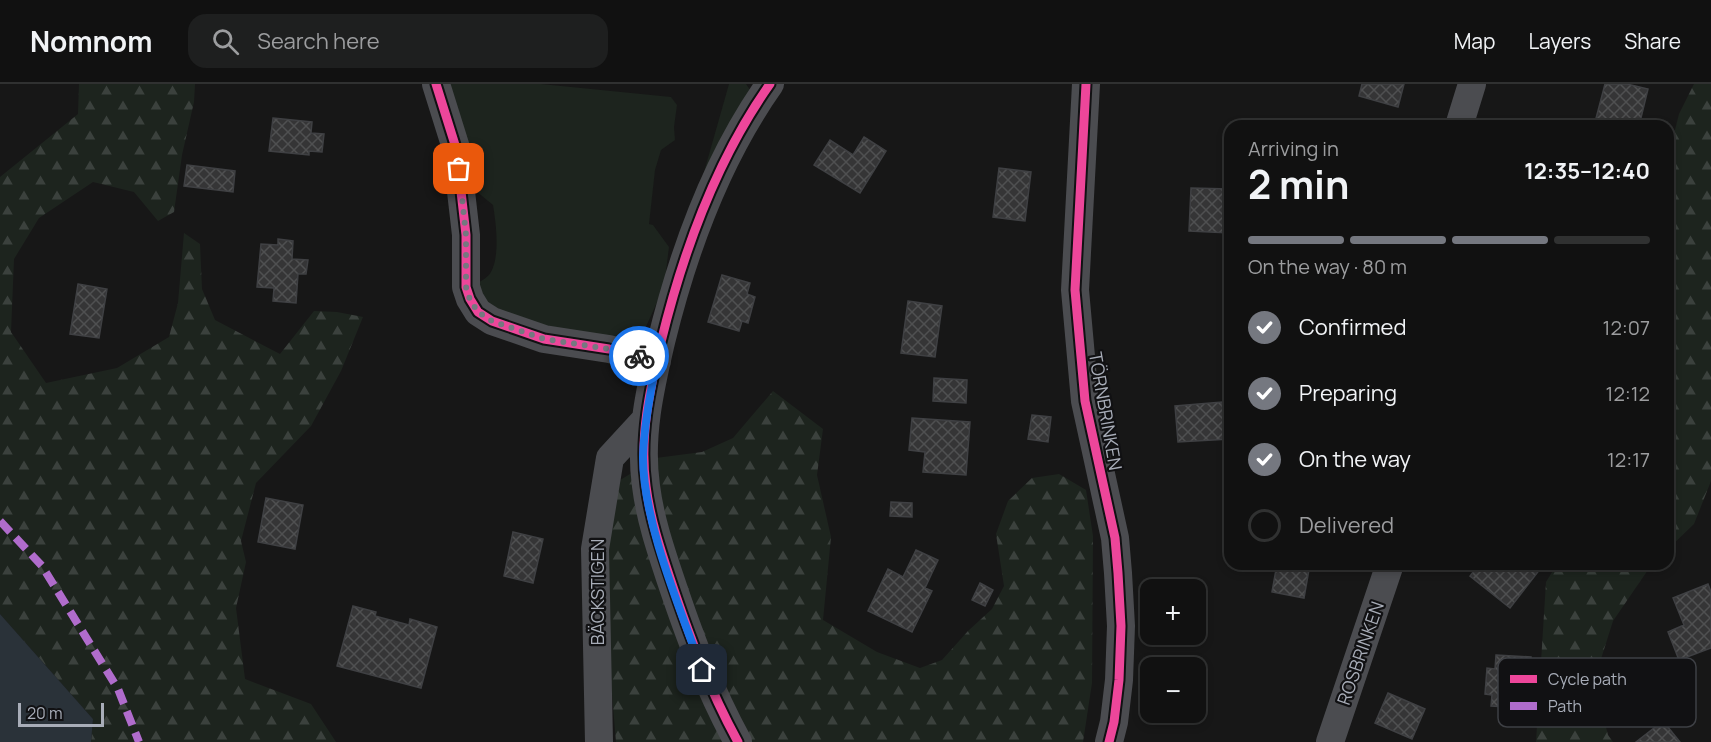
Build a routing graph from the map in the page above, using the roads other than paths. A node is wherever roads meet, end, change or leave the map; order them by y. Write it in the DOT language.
graph roads {
  1 [pos="436,84"];
  2 [pos="771,84"];
  3 [pos="1086,84"];
  4 [pos="1472,84"];
  5 [pos="1461,120"];
  6 [pos="657,361"];
  7 [pos="645,420"];
  8 [pos="1388,570"];
  9 [pos="599,742"];
  10 [pos="738,742"];
  11 [pos="1109,742"];
  12 [pos="1330,742"];
  1 -- 6 [label="street"];
  2 -- 6 [label="street"];
  3 -- 11 [label="street, TÖRNBRINKEN"];
  4 -- 5 [label="street"];
  6 -- 7 [label="street"];
  7 -- 9 [label="street, BÄCKSTIGEN"];
  7 -- 10 [label="street"];
  8 -- 12 [label="street, ROSBRINKEN"];
}
